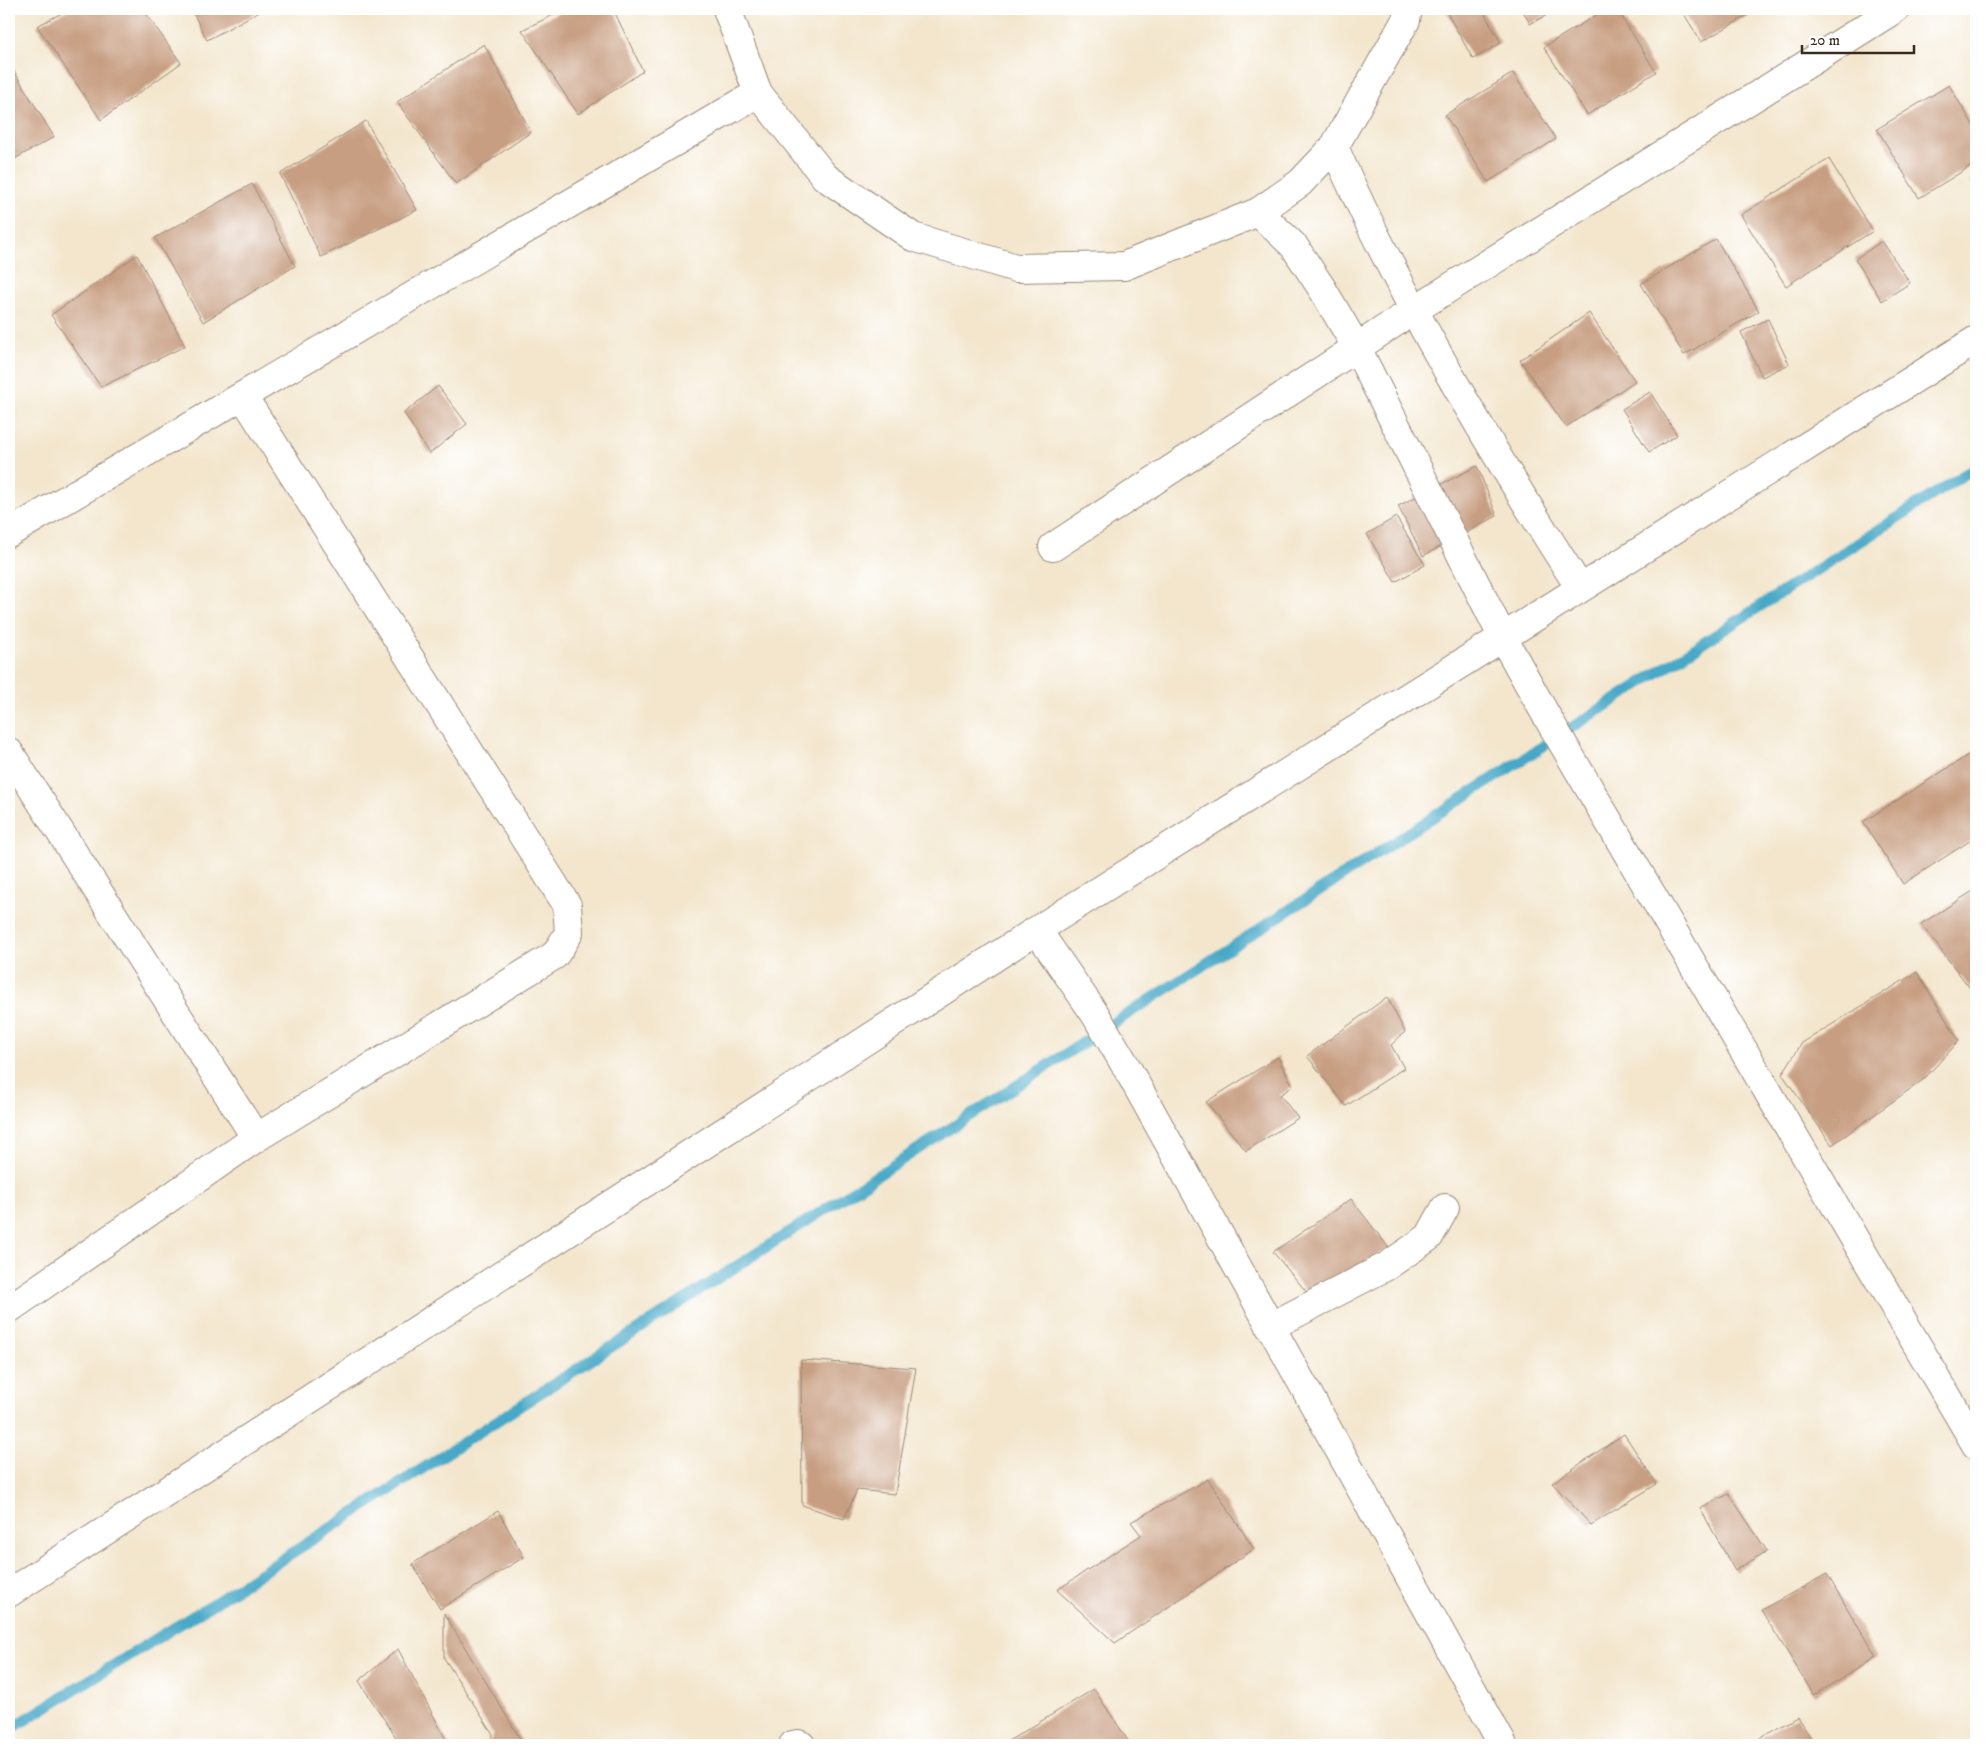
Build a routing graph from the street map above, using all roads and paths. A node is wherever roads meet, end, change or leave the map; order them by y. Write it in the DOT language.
graph roads {
  1 [pos="728,9"];
  2 [pos="1408,9"];
  3 [pos="1895,9"];
  4 [pos="758,93"];
  5 [pos="1334,147"];
  6 [pos="1258,212"];
  7 [pos="1414,310"];
  8 [pos="1976,340"];
  9 [pos="1357,348"];
  10 [pos="242,396"];
  11 [pos="9,533"];
  12 [pos="1053,547"];
  13 [pos="1580,588"];
  14 [pos="1503,638"];
  15 [pos="9,752"];
  16 [pos="1037,930"];
  17 [pos="256,1138"];
  18 [pos="1445,1208"];
  19 [pos="9,1309"];
  20 [pos="1270,1327"];
  21 [pos="1972,1429"];
  22 [pos="9,1593"];
  23 [pos="794,1745"];
  24 [pos="800,1745"];
  25 [pos="1503,1745"];
  1 -- 4 [label="street"];
  2 -- 5 [label="street"];
  3 -- 7 [label="street"];
  4 -- 6 [label="street"];
  4 -- 10 [label="street"];
  5 -- 6 [label="street"];
  5 -- 7 [label="street"];
  6 -- 9 [label="street"];
  7 -- 9 [label="street"];
  7 -- 13 [label="street"];
  8 -- 13 [label="street"];
  9 -- 12 [label="street"];
  9 -- 14 [label="street"];
  10 -- 11 [label="street"];
  10 -- 17 [label="street"];
  13 -- 14 [label="street"];
  14 -- 16 [label="street"];
  14 -- 21 [label="street"];
  15 -- 17 [label="street"];
  16 -- 20 [label="street"];
  16 -- 22 [label="street"];
  17 -- 19 [label="street"];
  18 -- 20 [label="street"];
  20 -- 25 [label="street"];
  23 -- 24 [label="street"];
}
